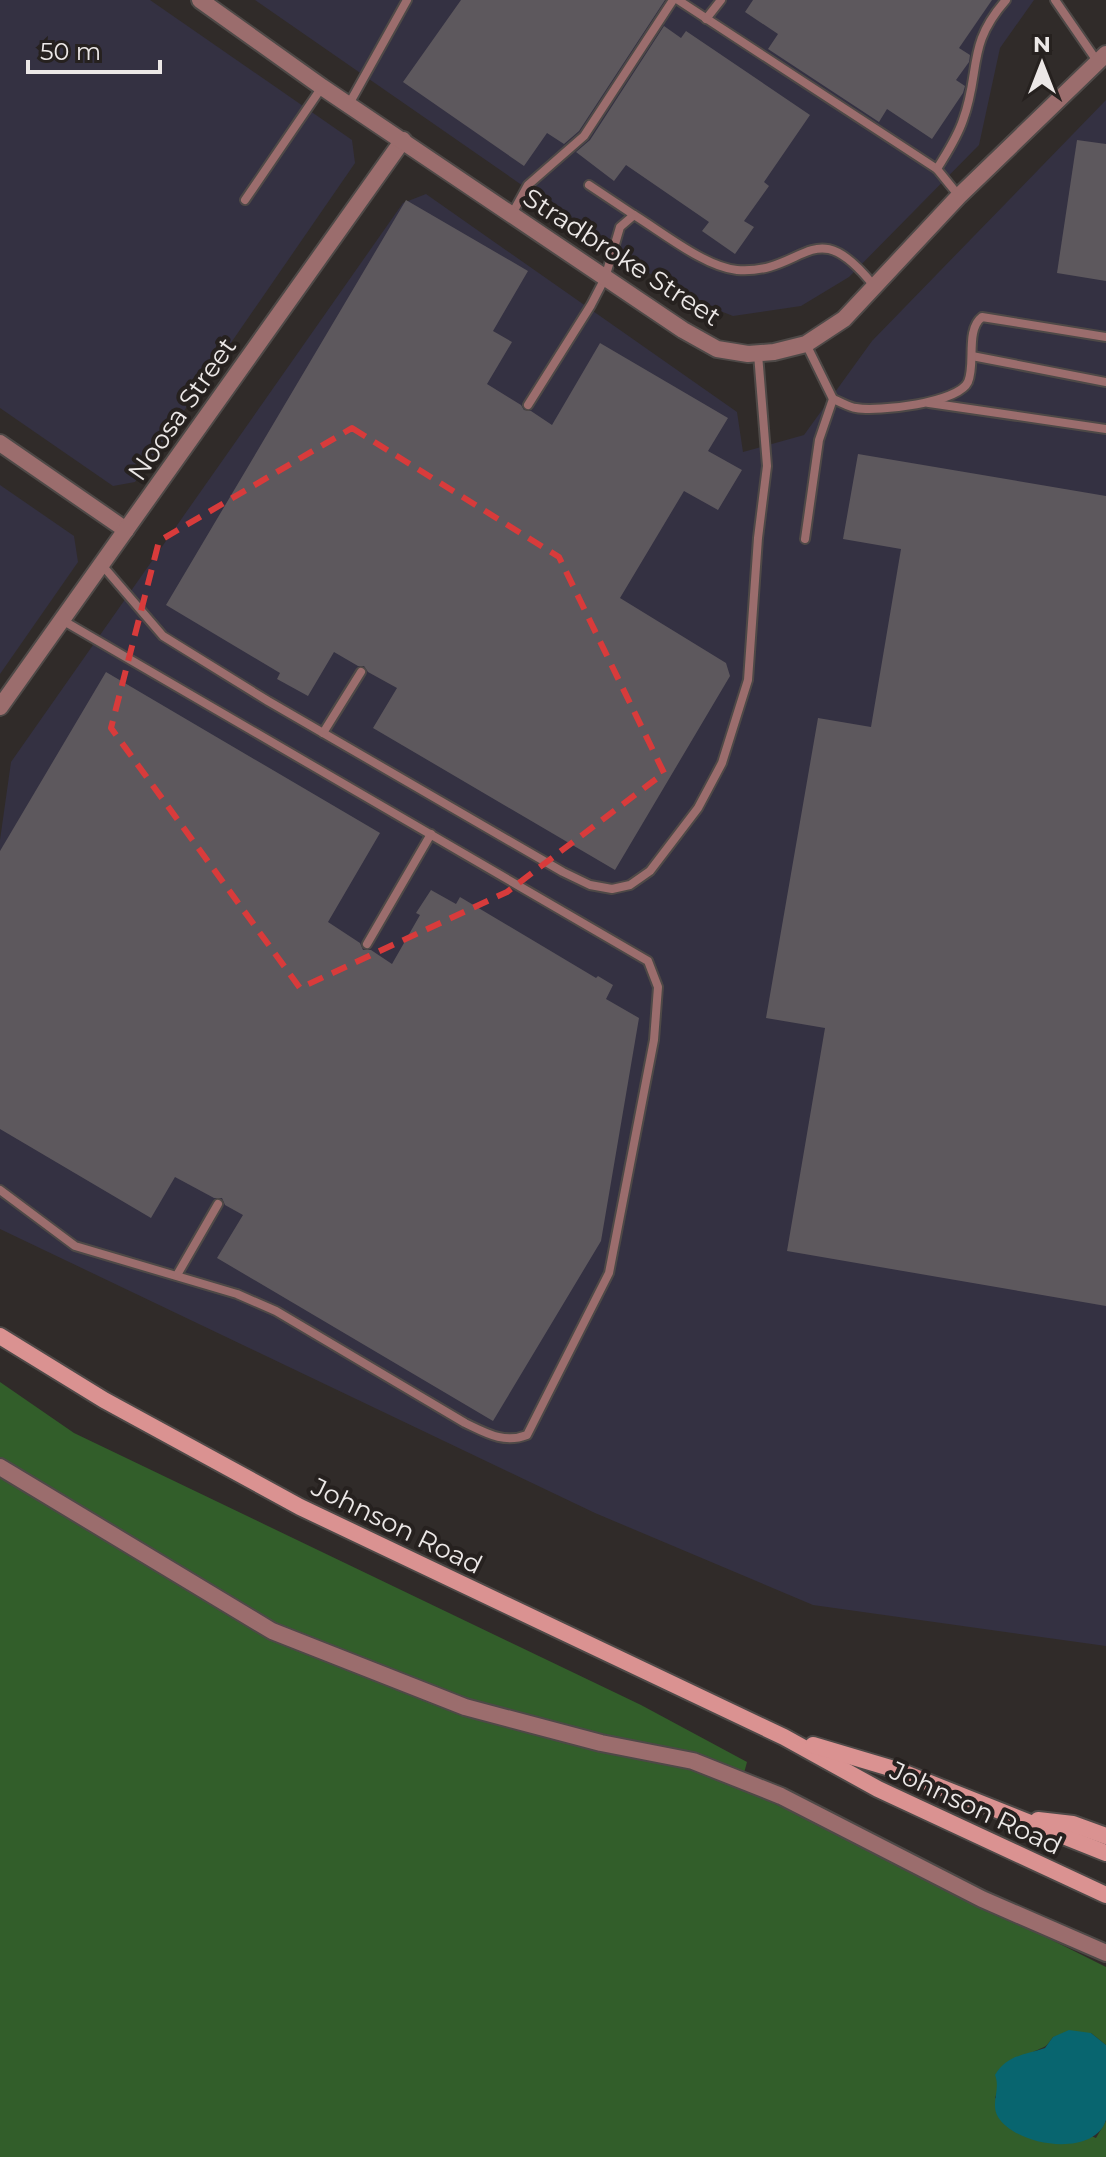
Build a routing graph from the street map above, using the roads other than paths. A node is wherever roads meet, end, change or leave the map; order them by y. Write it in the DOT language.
graph roads {
  1 [pos="200,0"];
  2 [pos="407,0"];
  3 [pos="676,0"];
  4 [pos="721,0"];
  5 [pos="1006,0"];
  6 [pos="1055,0"];
  7 [pos="706,19"];
  8 [pos="1102,58"];
  9 [pos="322,87"];
  10 [pos="349,104"];
  11 [pos="403,140"];
  12 [pos="937,169"];
  13 [pos="589,185"];
  14 [pos="959,196"];
  15 [pos="245,200"];
  16 [pos="512,214"];
  17 [pos="634,215"];
  18 [pos="605,278"];
  19 [pos="874,286"];
  20 [pos="1106,337"];
  21 [pos="806,344"];
  22 [pos="758,354"];
  23 [pos="972,356"];
  24 [pos="1106,382"];
  25 [pos="833,399"];
  26 [pos="924,403"];
  27 [pos="528,405"];
  28 [pos="1106,429"];
  29 [pos="0,443"];
  30 [pos="126,530"];
  31 [pos="805,539"];
  32 [pos="102,564"];
  33 [pos="62,620"];
  34 [pos="361,672"];
  35 [pos="0,707"];
  36 [pos="323,733"];
  37 [pos="431,834"];
  38 [pos="367,944"];
  39 [pos="0,1190"];
  40 [pos="218,1204"];
  41 [pos="177,1275"];
  42 [pos="0,1336"];
  43 [pos="0,1467"];
  44 [pos="784,1737"];
  45 [pos="1017,1817"];
  46 [pos="1106,1836"];
  47 [pos="1106,1853"];
  48 [pos="1106,1895"];
  49 [pos="1106,1953"];
  1 -- 9 [label="street, Stradbroke Street"];
  2 -- 10 [label="lane"];
  3 -- 7 [label="lane"];
  3 -- 16 [label="lane"];
  4 -- 7 [label="lane"];
  5 -- 12 [label="lane"];
  6 -- 8 [label="lane"];
  7 -- 12 [label="lane"];
  8 -- 14 [label="street, Stradbroke Street"];
  9 -- 10 [label="street, Stradbroke Street"];
  9 -- 15 [label="lane"];
  10 -- 11 [label="street, Stradbroke Street"];
  11 -- 16 [label="street, Stradbroke Street"];
  11 -- 30 [label="street, Noosa Street"];
  12 -- 14 [label="lane"];
  13 -- 17 [label="lane"];
  14 -- 19 [label="street, Stradbroke Street"];
  16 -- 18 [label="street, Stradbroke Street"];
  17 -- 18 [label="lane"];
  17 -- 19 [label="lane"];
  18 -- 22 [label="street, Stradbroke Street"];
  18 -- 27 [label="lane"];
  19 -- 21 [label="street, Stradbroke Street"];
  20 -- 23 [label="lane"];
  21 -- 22 [label="street, Stradbroke Street"];
  21 -- 25 [label="lane"];
  22 -- 36 [label="lane"];
  23 -- 24 [label="lane"];
  23 -- 26 [label="lane"];
  25 -- 26 [label="lane"];
  25 -- 31 [label="lane"];
  26 -- 28 [label="lane"];
  29 -- 30 [label="street"];
  30 -- 32 [label="street, Noosa Street"];
  32 -- 33 [label="street, Noosa Street"];
  32 -- 36 [label="lane"];
  33 -- 35 [label="street, Noosa Street"];
  33 -- 37 [label="lane"];
  34 -- 36 [label="lane"];
  37 -- 38 [label="lane"];
  37 -- 41 [label="lane"];
  39 -- 41 [label="lane"];
  40 -- 41 [label="lane"];
  42 -- 44 [label="main road, Johnson Road"];
  43 -- 49 [label="street"];
  44 -- 45 [label="main road, Johnson Road"];
  44 -- 48 [label="main road, Johnson Road"];
  45 -- 46 [label="main road, Johnson Road"];
  45 -- 47 [label="main road, Johnson Road"];
}
